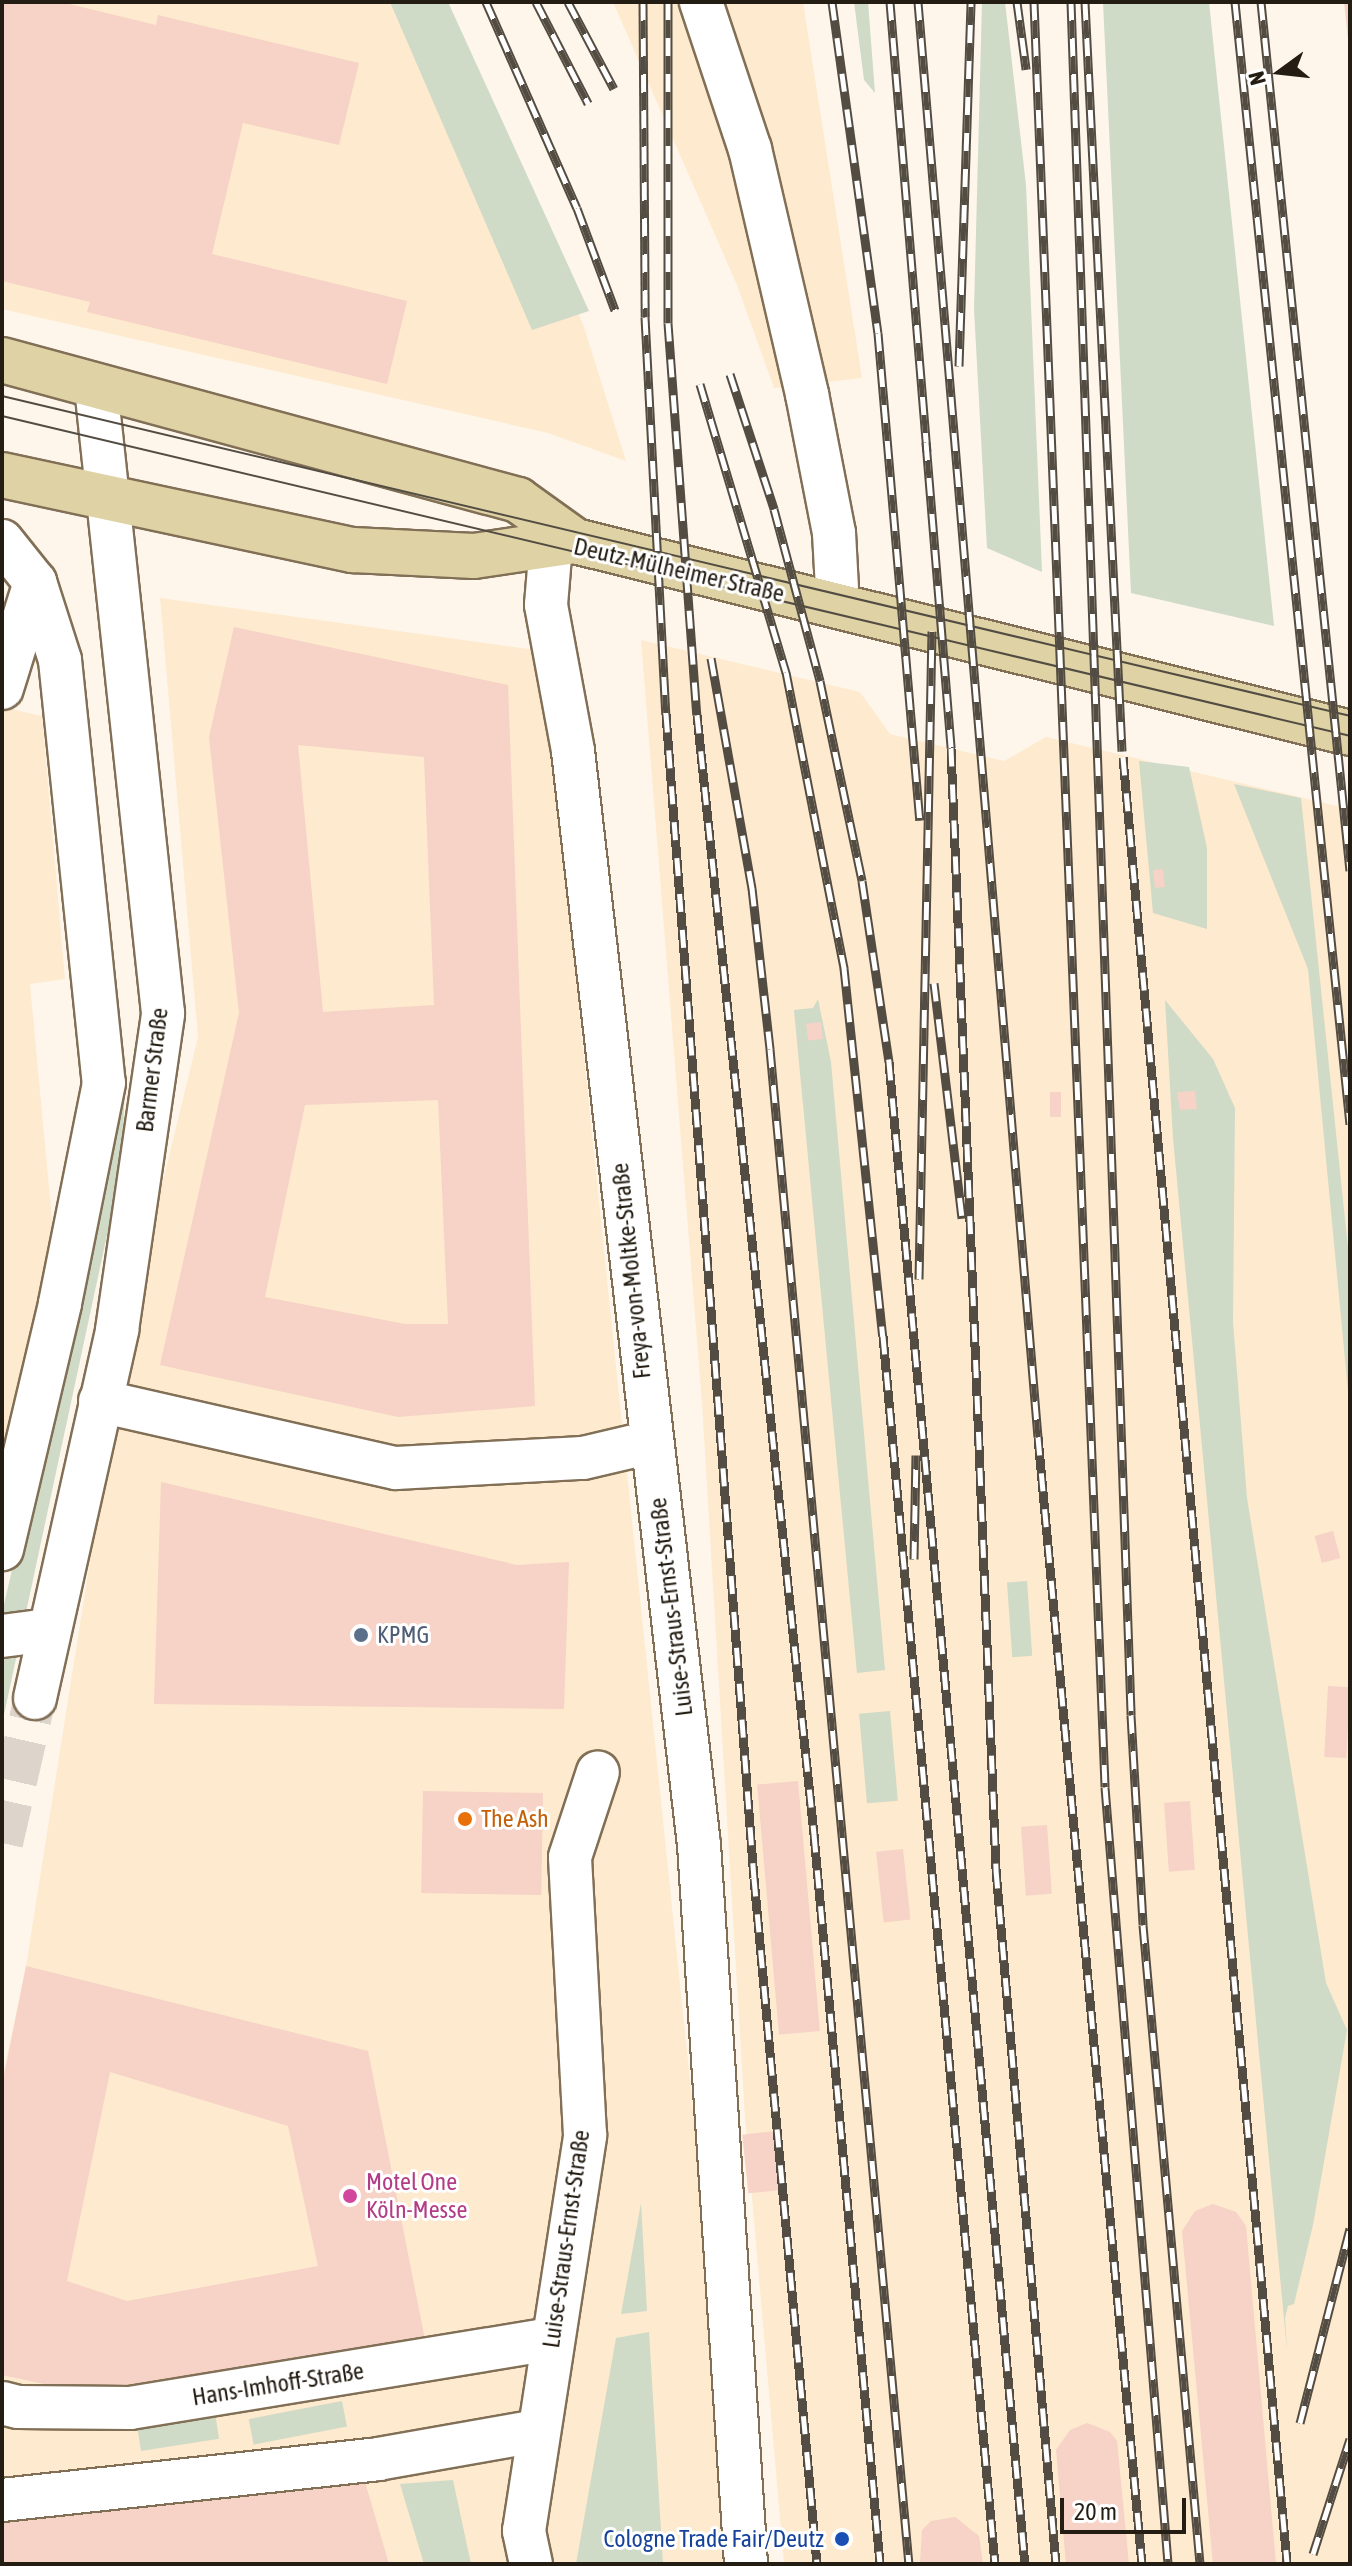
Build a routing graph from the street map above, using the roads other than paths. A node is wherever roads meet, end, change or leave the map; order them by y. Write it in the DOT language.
graph roads {
  1 [pos="701,2"];
  2 [pos="2,360"];
  3 [pos="96,387"];
  4 [pos="2,475"];
  5 [pos="107,497"];
  6 [pos="2,541"];
  7 [pos="563,543"];
  8 [pos="35,582"];
  9 [pos="838,607"];
  10 [pos="9,647"];
  11 [pos="2,688"];
  12 [pos="1350,733"];
  13 [pos="100,1401"];
  14 [pos="651,1442"];
  15 [pos="2,1549"];
  16 [pos="48,1630"];
  17 [pos="2,1636"];
  18 [pos="35,1698"];
  19 [pos="598,1772"];
  20 [pos="552,2339"];
  21 [pos="2,2403"];
  22 [pos="537,2431"];
  23 [pos="2,2500"];
  24 [pos="531,2564"];
  25 [pos="746,2564"];
  1 -- 9 [label="street"];
  2 -- 3 [label="main road"];
  3 -- 5 [label="street, Barmer Straße"];
  3 -- 7 [label="main road"];
  4 -- 5 [label="main road, Deutz-Mülheimer Straße"];
  5 -- 7 [label="main road, Deutz-Mülheimer Straße"];
  5 -- 13 [label="street, Barmer Straße"];
  6 -- 8 [label="street"];
  7 -- 9 [label="main road, Deutz-Mülheimer Straße"];
  7 -- 14 [label="street, Freya-von-Moltke-Straße"];
  8 -- 10 [label="street"];
  8 -- 15 [label="street"];
  9 -- 12 [label="main road, Deutz-Mülheimer Straße"];
  10 -- 11 [label="street"];
  13 -- 14 [label="street"];
  13 -- 16 [label="street, Barmer Straße"];
  14 -- 25 [label="street, Luise-Straus-Ernst-Straße"];
  16 -- 17 [label="street"];
  16 -- 18 [label="street, Barmer Straße"];
  19 -- 20 [label="street, Luise-Straus-Ernst-Straße"];
  20 -- 21 [label="street, Hans-Imhoff-Straße"];
  20 -- 22 [label="street, Luise-Straus-Ernst-Straße"];
  22 -- 23 [label="street"];
  22 -- 24 [label="street, Luise-Straus-Ernst-Straße"];
}
